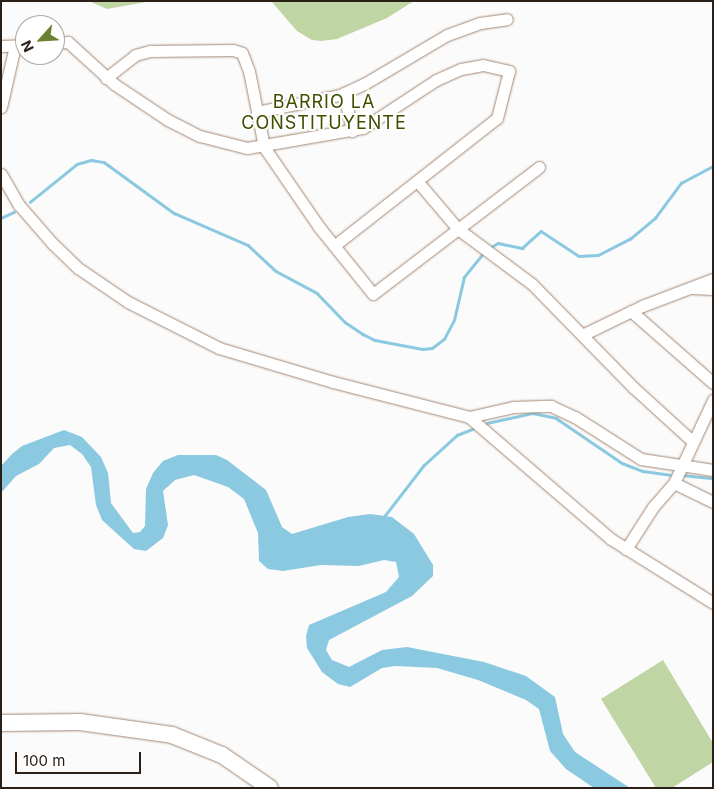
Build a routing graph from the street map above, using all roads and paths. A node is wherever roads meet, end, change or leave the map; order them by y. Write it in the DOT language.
graph roads {
  1 [pos="507,19"];
  2 [pos="65,42"];
  3 [pos="1,46"];
  4 [pos="15,46"];
  5 [pos="15,62"];
  6 [pos="106,78"];
  7 [pos="344,93"];
  8 [pos="2,103"];
  9 [pos="257,112"];
  10 [pos="352,131"];
  11 [pos="264,147"];
  12 [pos="539,167"];
  13 [pos="1,174"];
  14 [pos="418,182"];
  15 [pos="458,229"];
  16 [pos="334,246"];
  17 [pos="713,279"];
  18 [pos="688,288"];
  19 [pos="713,290"];
  20 [pos="631,311"];
  21 [pos="582,335"];
  22 [pos="713,383"];
  23 [pos="713,400"];
  24 [pos="469,417"];
  25 [pos="692,441"];
  26 [pos="681,466"];
  27 [pos="713,470"];
  28 [pos="674,483"];
  29 [pos="713,502"];
  30 [pos="626,549"];
  31 [pos="713,603"];
  32 [pos="1,723"];
  33 [pos="270,788"];
  1 -- 7 [label="street"];
  2 -- 6 [label="street"];
  3 -- 4 [label="street"];
  5 -- 8 [label="street"];
  6 -- 9 [label="street"];
  6 -- 11 [label="street"];
  7 -- 9 [label="street"];
  7 -- 10 [label="street"];
  9 -- 11 [label="street"];
  10 -- 11 [label="street"];
  10 -- 14 [label="street"];
  11 -- 16 [label="street"];
  12 -- 15 [label="street"];
  13 -- 24 [label="street"];
  14 -- 15 [label="street"];
  14 -- 16 [label="street"];
  15 -- 16 [label="street"];
  15 -- 21 [label="street"];
  17 -- 18 [label="street"];
  18 -- 19 [label="street"];
  18 -- 20 [label="street"];
  20 -- 21 [label="street"];
  20 -- 22 [label="street"];
  21 -- 25 [label="street"];
  23 -- 25 [label="street"];
  24 -- 26 [label="street"];
  24 -- 30 [label="street"];
  25 -- 26 [label="street"];
  26 -- 27 [label="street"];
  26 -- 28 [label="street"];
  28 -- 29 [label="street"];
  28 -- 30 [label="street"];
  30 -- 31 [label="street"];
  32 -- 33 [label="highway"];
}
